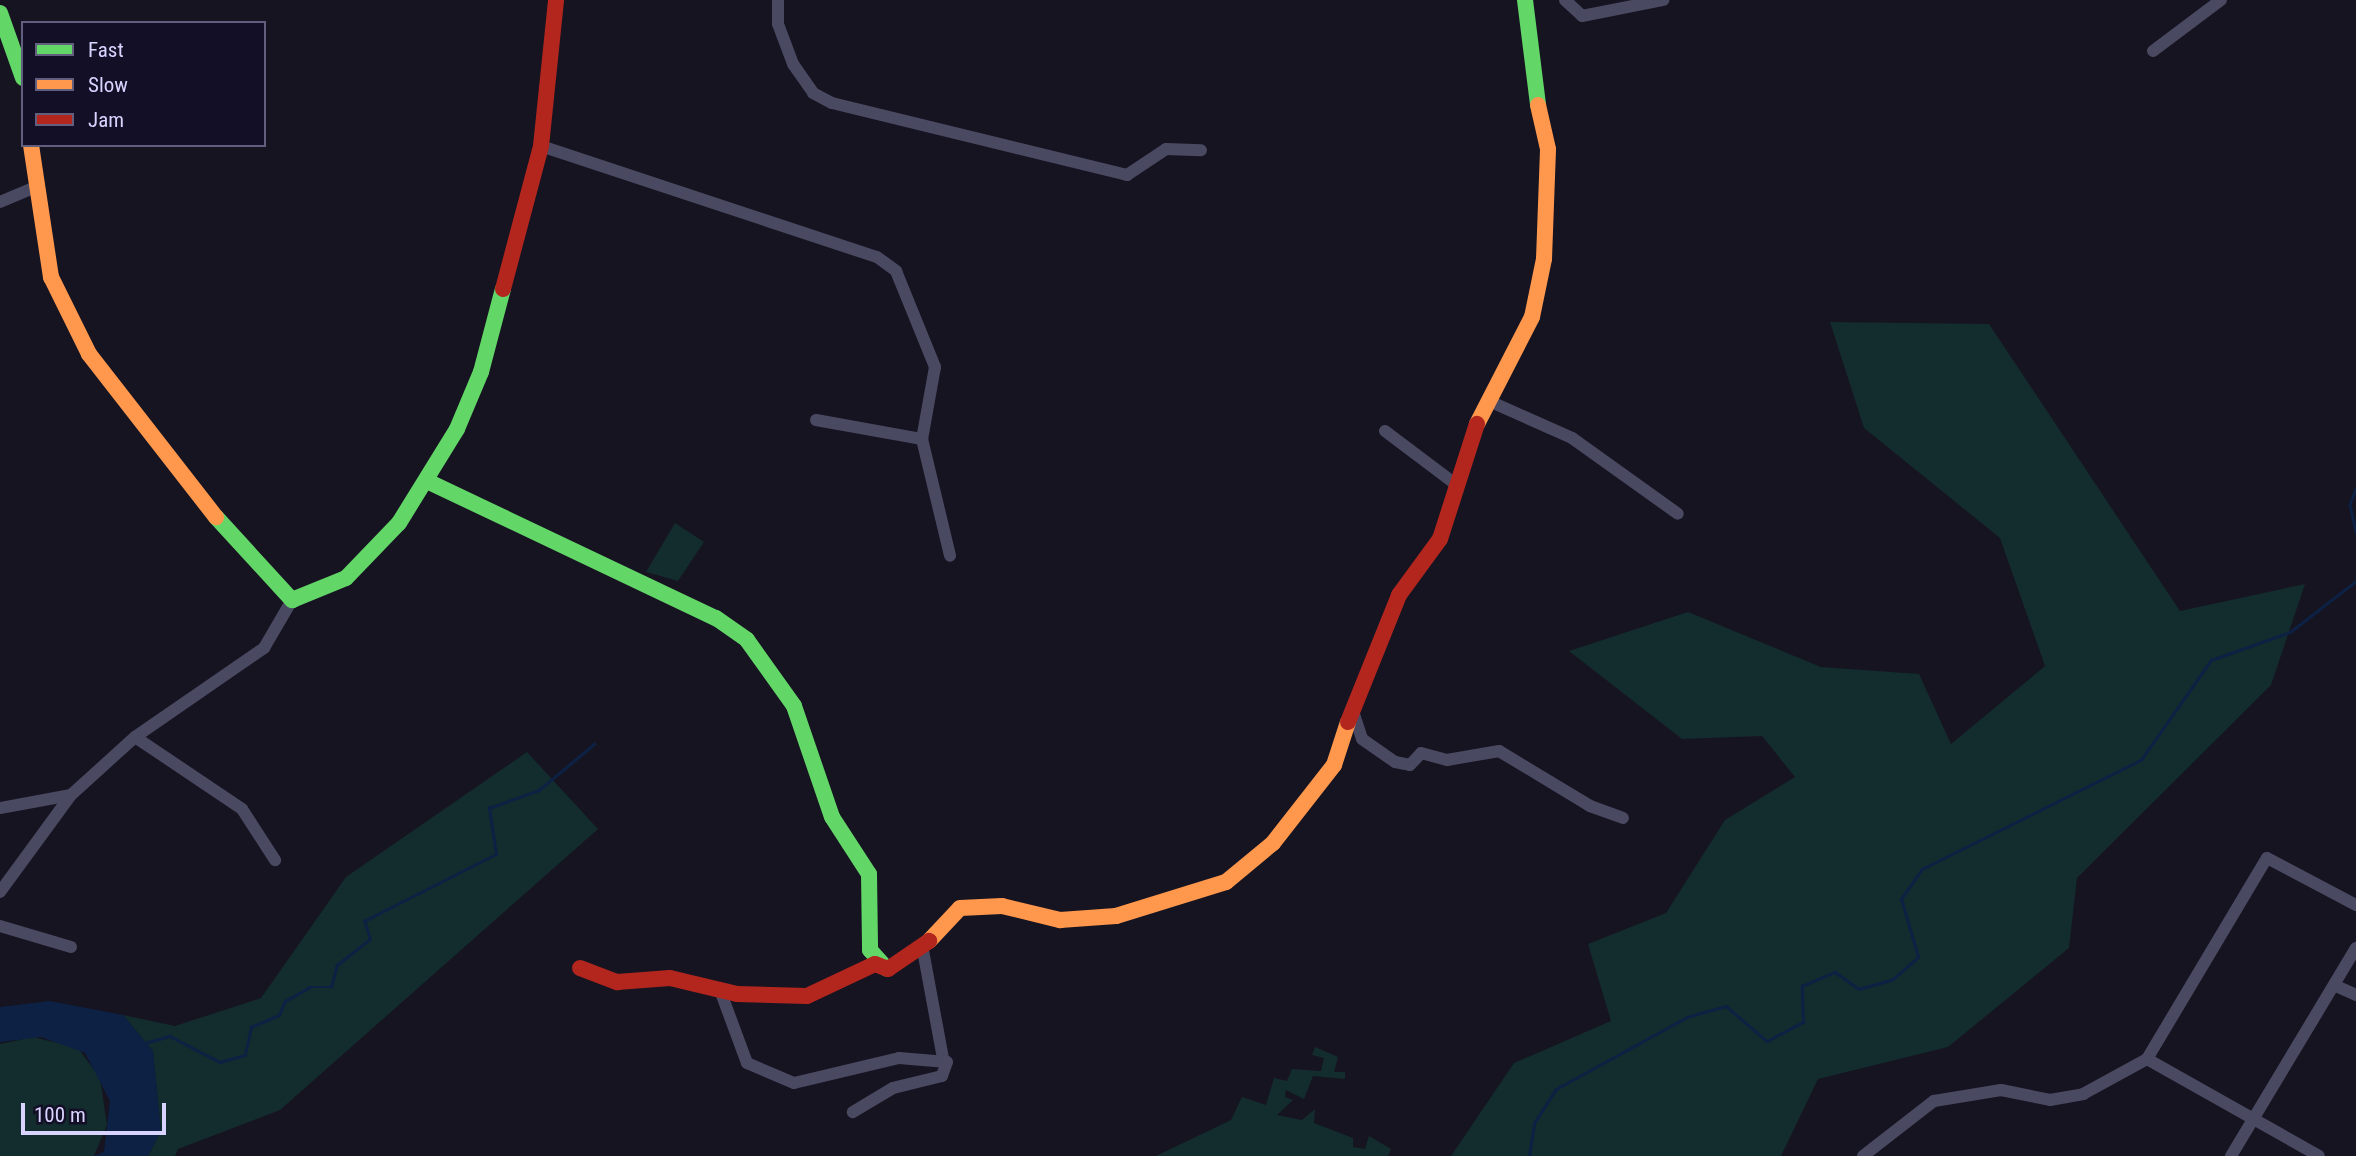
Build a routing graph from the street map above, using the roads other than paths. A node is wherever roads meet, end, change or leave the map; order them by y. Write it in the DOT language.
graph roads {
  1 [pos="556,0"];
  2 [pos="778,0"];
  3 [pos="1565,0"];
  4 [pos="1662,0"];
  5 [pos="2221,0"];
  6 [pos="1526,2"];
  7 [pos="0,13"];
  8 [pos="2153,51"];
  9 [pos="21,72"];
  10 [pos="541,146"];
  11 [pos="31,147"];
  12 [pos="1201,150"];
  13 [pos="35,187"];
  14 [pos="0,202"];
  15 [pos="1489,401"];
  16 [pos="816,420"];
  17 [pos="1385,431"];
  18 [pos="922,439"];
  19 [pos="429,482"];
  20 [pos="1454,483"];
  21 [pos="1678,514"];
  22 [pos="950,556"];
  23 [pos="292,600"];
  24 [pos="1352,704"];
  25 [pos="135,737"];
  26 [pos="71,795"];
  27 [pos="0,808"];
  28 [pos="1623,818"];
  29 [pos="275,860"];
  30 [pos="0,891"];
  31 [pos="2356,905"];
  32 [pos="0,926"];
  33 [pos="922,945"];
  34 [pos="71,947"];
  35 [pos="2356,948"];
  36 [pos="580,968"];
  37 [pos="888,969"];
  38 [pos="2336,986"];
  39 [pos="720,990"];
  40 [pos="2356,995"];
  41 [pos="943,1058"];
  42 [pos="2147,1059"];
  43 [pos="853,1112"];
  44 [pos="2255,1119"];
  45 [pos="1863,1156"];
  46 [pos="2231,1156"];
  47 [pos="2319,1156"];
  1 -- 10 [label="street"];
  2 -- 12 [label="street"];
  3 -- 4 [label="street"];
  5 -- 8 [label="street"];
  6 -- 15 [label="street"];
  7 -- 9 [label="street"];
  10 -- 18 [label="street"];
  10 -- 19 [label="street"];
  11 -- 13 [label="street"];
  13 -- 14 [label="street"];
  13 -- 23 [label="street"];
  15 -- 20 [label="street"];
  15 -- 21 [label="street"];
  16 -- 18 [label="street"];
  17 -- 20 [label="street"];
  18 -- 22 [label="street"];
  19 -- 23 [label="street"];
  19 -- 37 [label="street"];
  20 -- 24 [label="street"];
  23 -- 25 [label="street"];
  24 -- 28 [label="street"];
  24 -- 33 [label="street"];
  25 -- 26 [label="street"];
  25 -- 29 [label="street"];
  26 -- 27 [label="street"];
  26 -- 30 [label="street"];
  31 -- 42 [label="street"];
  32 -- 34 [label="street"];
  33 -- 37 [label="street"];
  33 -- 41 [label="street"];
  35 -- 38 [label="street"];
  36 -- 39 [label="street"];
  37 -- 39 [label="street"];
  38 -- 40 [label="street"];
  38 -- 44 [label="street"];
  39 -- 41 [label="street"];
  41 -- 43 [label="street"];
  42 -- 44 [label="street"];
  42 -- 45 [label="street"];
  44 -- 46 [label="street"];
  44 -- 47 [label="street"];
}
